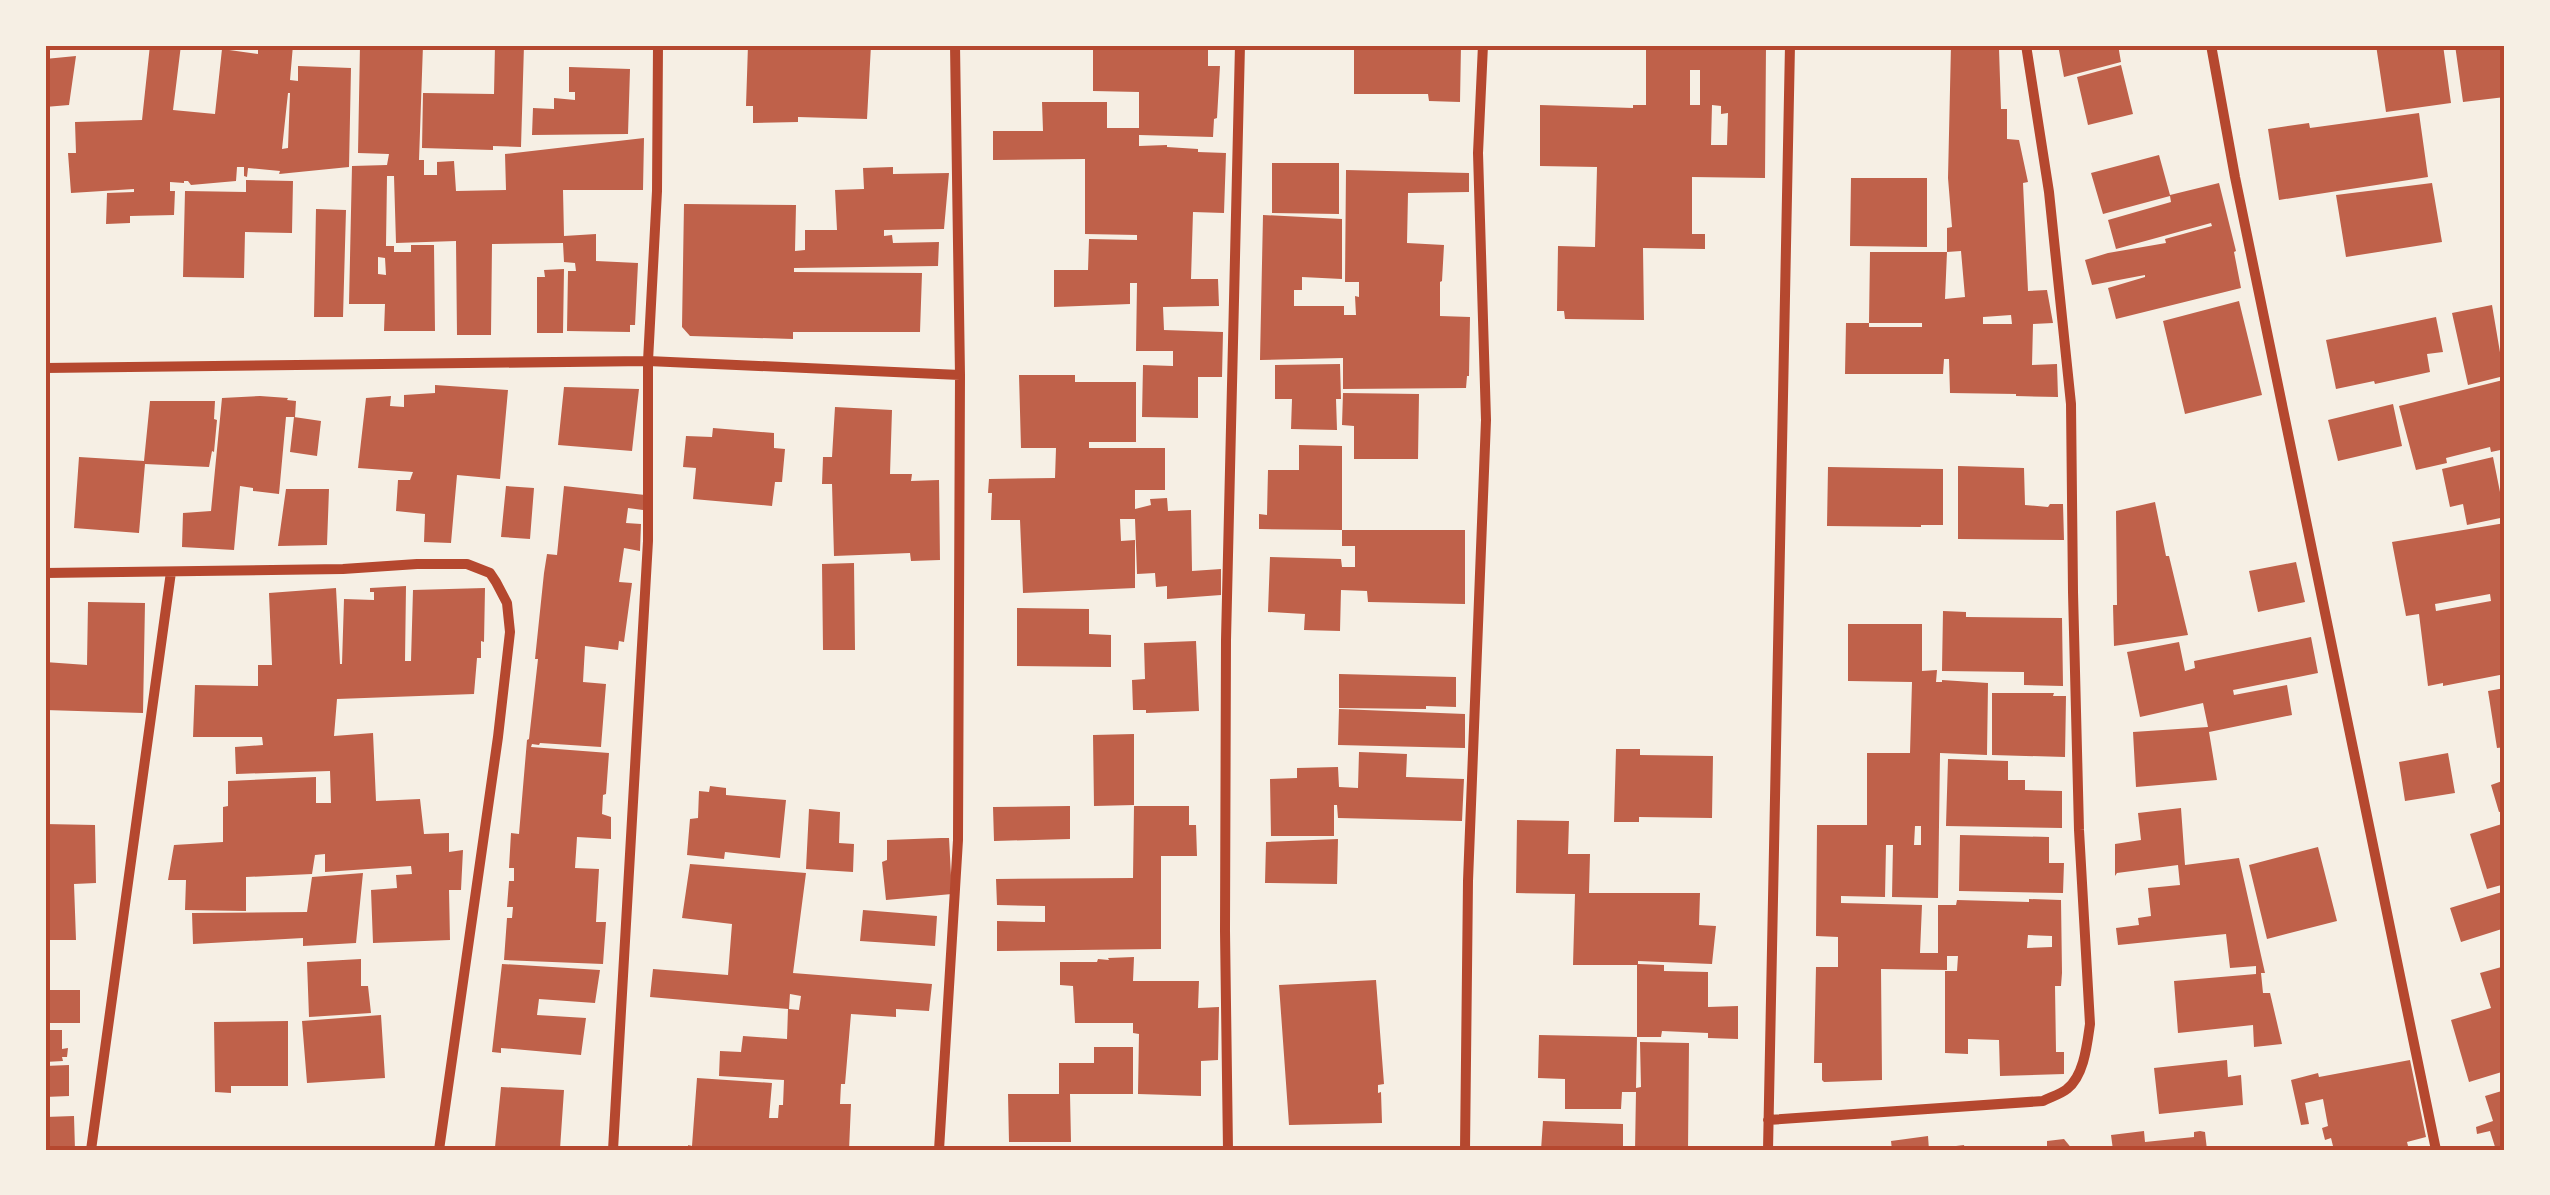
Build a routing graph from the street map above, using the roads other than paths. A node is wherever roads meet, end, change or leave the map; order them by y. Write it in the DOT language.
graph roads {
  1 [pos="658,45"];
  2 [pos="955,45"];
  3 [pos="1240,45"];
  4 [pos="1483,45"];
  5 [pos="1790,45"];
  6 [pos="2026,45"];
  7 [pos="2211,45"];
  8 [pos="648,361"];
  9 [pos="45,368"];
  10 [pos="960,376"];
  11 [pos="171,572"];
  12 [pos="45,574"];
  13 [pos="1768,1120"];
  14 [pos="92,1150"];
  15 [pos="439,1150"];
  16 [pos="613,1150"];
  17 [pos="939,1150"];
  18 [pos="1228,1150"];
  19 [pos="1466,1150"];
  20 [pos="1768,1150"];
  21 [pos="2436,1150"];
  1 -- 8 [label="street"];
  2 -- 10 [label="street"];
  3 -- 18 [label="street"];
  4 -- 19 [label="street"];
  5 -- 13 [label="street"];
  6 -- 13 [label="street"];
  7 -- 21 [label="street"];
  8 -- 9 [label="street"];
  8 -- 10 [label="street"];
  8 -- 16 [label="street"];
  10 -- 17 [label="street"];
  11 -- 12 [label="street"];
  11 -- 14 [label="street"];
  11 -- 15 [label="street"];
  13 -- 20 [label="street"];
}
